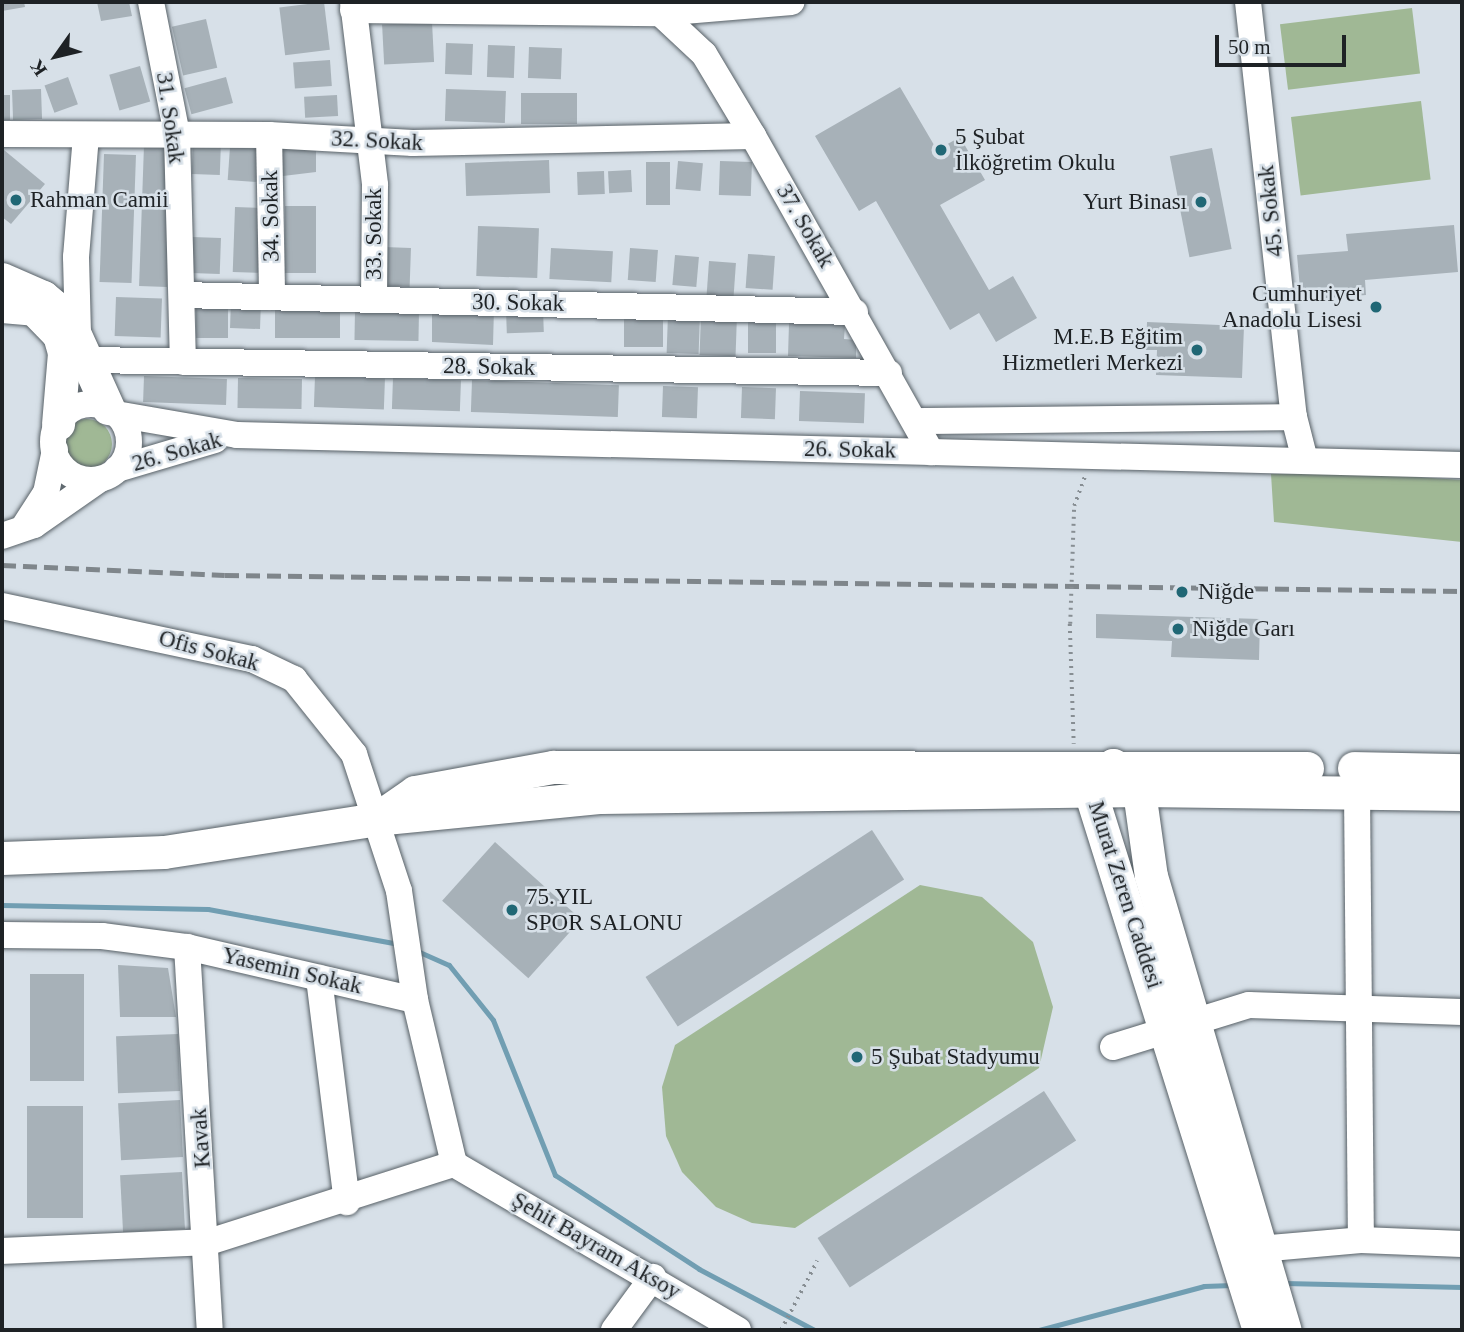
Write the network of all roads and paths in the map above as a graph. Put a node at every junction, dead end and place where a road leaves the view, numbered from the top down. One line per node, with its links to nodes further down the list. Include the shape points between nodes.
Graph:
1 (151, 2): 7 (street, 31. Sokak)
2 (792, 2): 5 (street)
3 (1248, 2): 24 (street, 45. Sokak)
4 (353, 6): 5 (street); 11 (street, 33. Sokak)
5 (659, 7): 10 (street, 37. Sokak, via 704,54)
6 (2, 134): 9 (street, 32. Sokak)
7 (177, 135): 8 (street, 32. Sokak); 9 (street, 32. Sokak); 14 (street, 31. Sokak)
8 (269, 135): 11 (street, 32. Sokak); 16 (street, 34. Sokak)
9 (86, 136): 12 (street)
10 (753, 136): 11 (street, 32. Sokak); 19 (street, 37. Sokak)
11 (370, 142): 17 (street, 33. Sokak)
12 (76, 257): 15 (street); 20 (street)
13 (2, 279): 15 (main road)
14 (182, 295): 16 (street, 30. Sokak); 21 (street, 31. Sokak)
15 (43, 297): 20 (main road)
16 (272, 297): 17 (street, 30. Sokak)
17 (374, 299): 19 (street, 30. Sokak)
18 (2, 306): 27 (main road, via 34,309 59,335 64,353)
19 (855, 312): 22 (street, 37. Sokak)
20 (83, 347): 21 (street, 28. Sokak); 23 (main road)
21 (184, 362): 22 (street, 28. Sokak)
22 (889, 373): 25 (street, 37. Sokak)
23 (112, 411): 26 (street, 26. Sokak); 27 (street, via 84,405); 31 (street, via 129,441)
24 (1294, 417): 25 (street); 29 (street, 45. Sokak)
25 (916, 421): 28 (street, 37. Sokak)
26 (237, 435): 28 (street, 26. Sokak); 31 (street, 26. Sokak)
27 (56, 437): 31 (street, via 71,474); 33 (street, 26. Sokak, via 42,502)
28 (931, 452): 29 (street, 26. Sokak)
29 (1305, 460): 30 (street, 26. Sokak)
30 (1462, 466)
31 (109, 474): 33 (street, 26. Sokak)
32 (1086, 474): 37 (path, bridge, via 1074,506 1070,624)
33 (10, 534)
34 (2, 606): 41 (street, Ofis Sokak, via 239,655 295,679 354,754)
35 (1114, 765): 36 (main road); 37 (main road, Murat Zeren Caddesi, via 1095,776); 38 (main road, Murat Zeren Caddesi, via 1133,771)
36 (1462, 770)
37 (1082, 777): 38 (main road); 41 (main road, via 600,797); 49 (main road, Murat Zeren Caddesi)
38 (1139, 790): 39 (main road); 49 (main road, Murat Zeren Caddesi)
39 (1357, 791): 40 (main road); 47 (street)
40 (1462, 794)
41 (376, 819): 42 (main road, via 164,852); 46 (street, Ofis Sokak, via 404,918)
42 (2, 858)
43 (2, 935): 44 (street, Yasemin Sokak, via 102,936)
44 (187, 947): 45 (street, Yasemin Sokak); 54 (street, Kavak)
45 (319, 978): 46 (street, Yasemin Sokak); 52 (street)
46 (415, 1000): 51 (street)
47 (1360, 1010): 48 (street); 49 (street, via 1250,1005); 53 (street)
48 (1462, 1012)
49 (1181, 1024): 50 (street); 58 (main road, Murat Zeren Caddesi)
50 (1113, 1047)
51 (454, 1164): 52 (street); 59 (street, Şehit Bayram Aksoy)
52 (347, 1202): 54 (street)
53 (1361, 1240): 55 (street); 58 (street)
54 (209, 1242): 56 (street); 61 (street, Kavak)
55 (1462, 1244)
56 (2, 1251)
57 (817, 1261): 64 (path)
58 (1255, 1261): 60 (main road, Murat Zeren Caddesi)
59 (653, 1277): 62 (street); 63 (street, Şehit Bayram Aksoy)
60 (1263, 1321)
61 (210, 1330)
62 (614, 1330)
63 (738, 1330)
64 (781, 1330)

